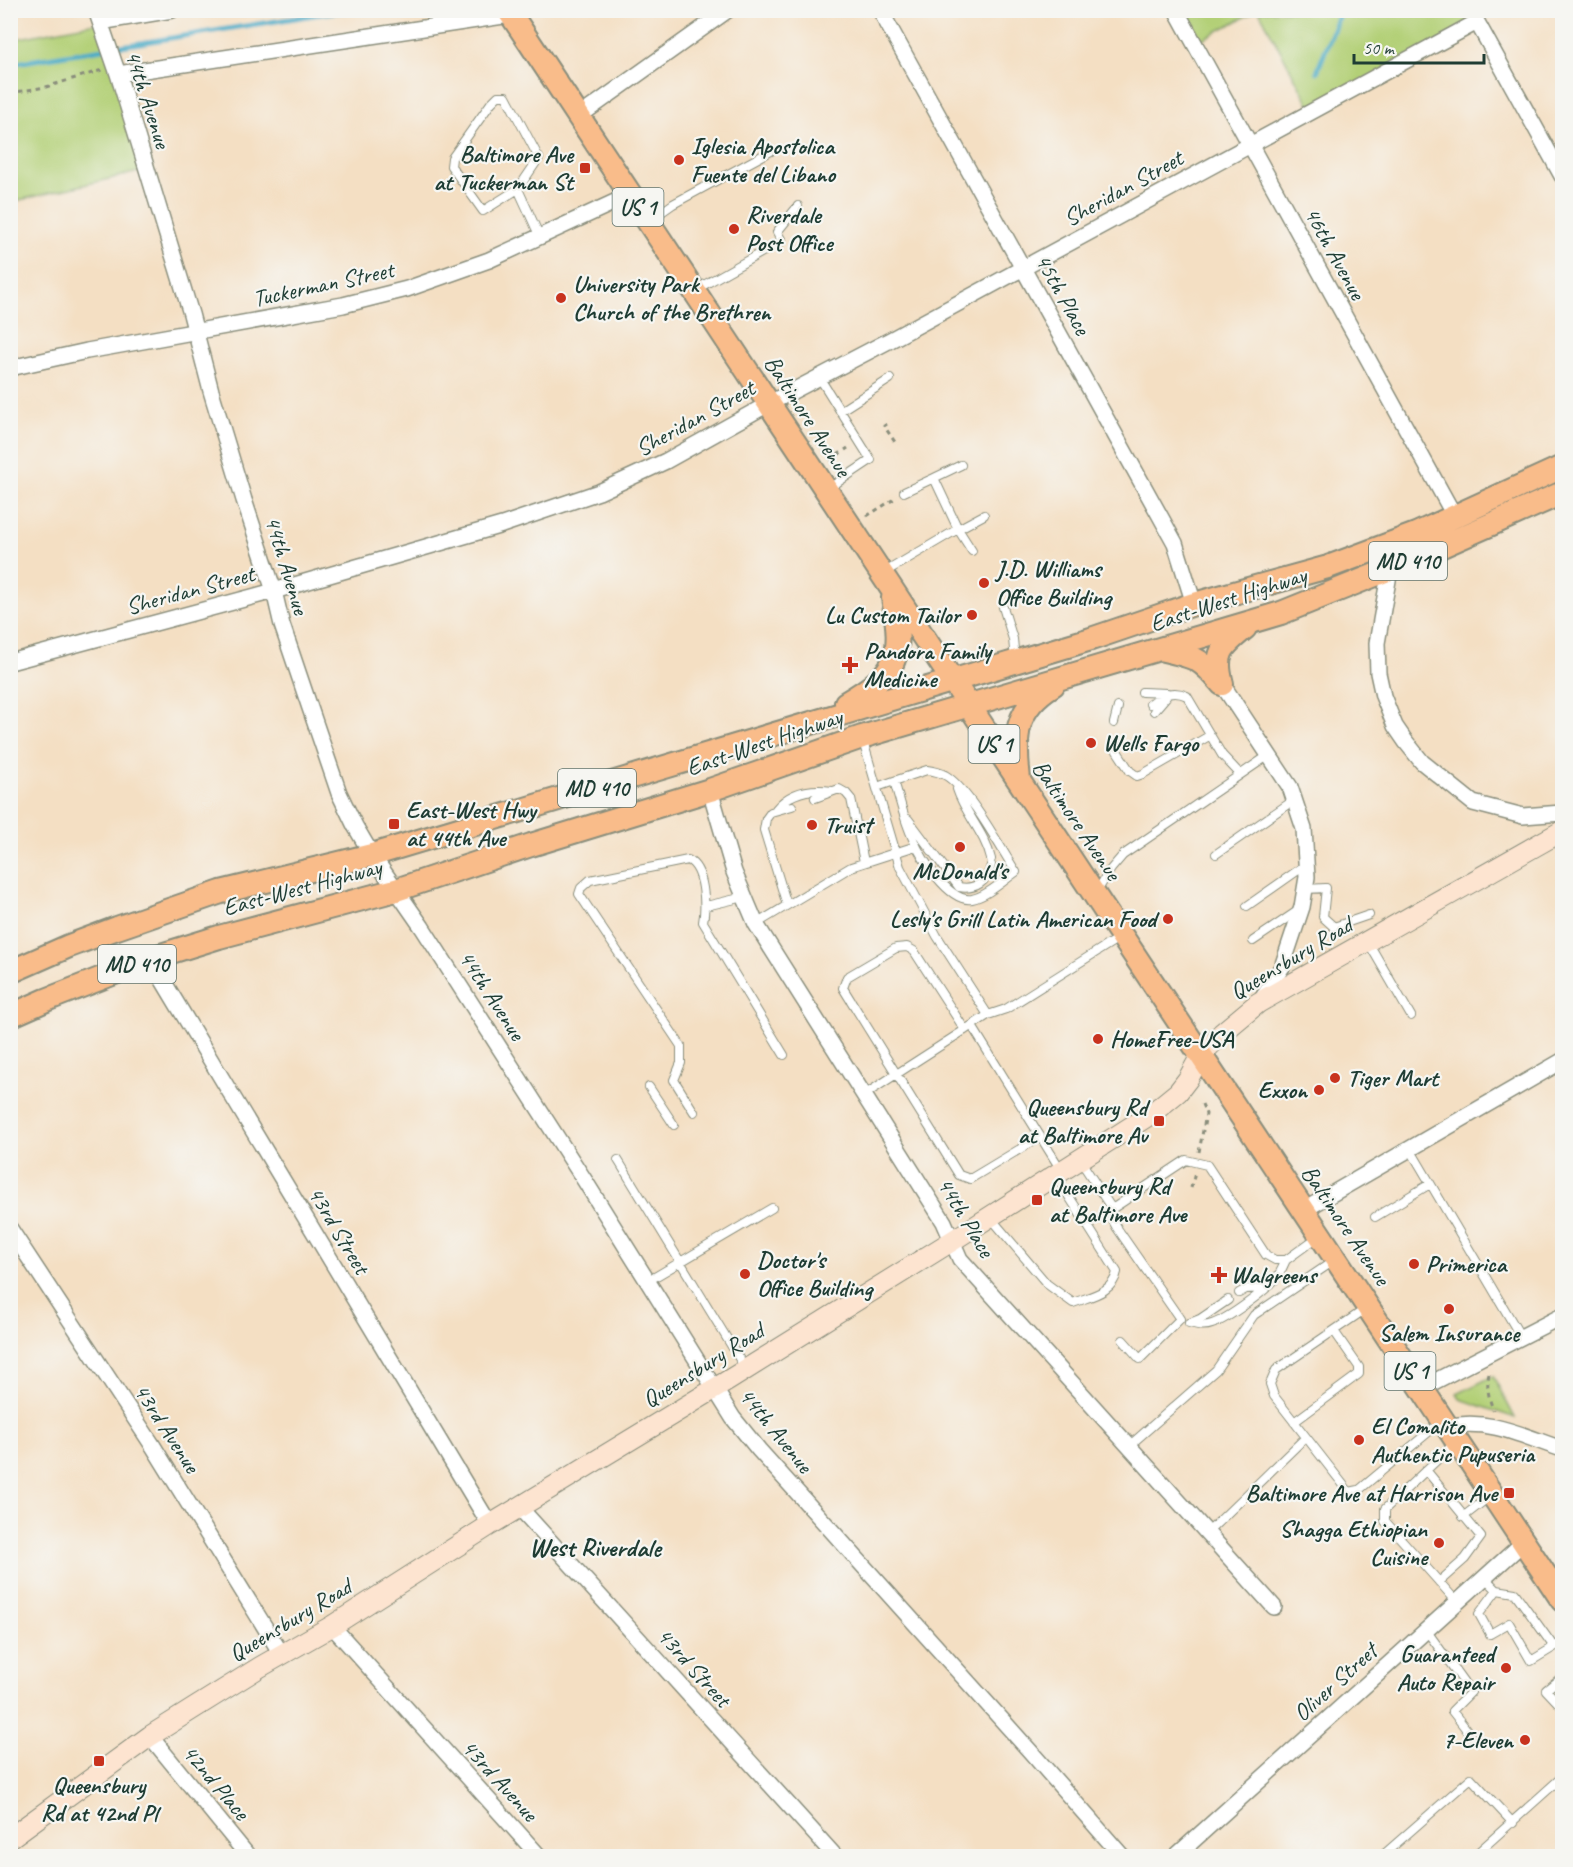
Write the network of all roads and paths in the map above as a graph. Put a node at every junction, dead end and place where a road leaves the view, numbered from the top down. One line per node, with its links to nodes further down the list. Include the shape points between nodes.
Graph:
1 (172, 10): 6 (street)
2 (728, 10): 9 (street)
3 (880, 10): 18 (street, 45th Place)
4 (1176, 10): 10 (street, 46th Avenue)
5 (509, 13): 7 (street); 9 (main road, Baltimore Avenue / US 1)
6 (98, 16): 7 (street, 44th Avenue)
7 (114, 65): 8 (path, via 46,87); 20 (street, 44th Avenue)
8 (10, 93)
9 (578, 117): 14 (main road, Baltimore Avenue / US 1)
10 (1250, 144): 12 (street, Sheridan Street, via 1477,22); 18 (street, Sheridan Street); 38 (street, 46th Avenue)
11 (771, 151): 16 (lane, via 673,204)
12 (1563, 176)
13 (518, 189): 13 (lane, via 539,158 506,96 498,96 452,158 451,165 483,211); 17 (lane)
14 (630, 195): 16 (main road, Baltimore Avenue / US 1); 17 (street, Tuckerman Street)
15 (798, 206): 19 (lane, via 777,232 782,241)
16 (648, 222): 19 (main road, Baltimore Avenue / US 1)
17 (540, 237): 20 (street, Tuckerman Street, via 407,289)
18 (1023, 268): 22 (street, Sheridan Street); 44 (street, 45th Place, via 1174,543)
19 (694, 291): 24 (main road, Baltimore Avenue / US 1)
20 (197, 332): 21 (street, Tuckerman Street); 43 (street, 44th Avenue, via 211,391)
21 (10, 368)
22 (819, 377): 24 (street, Sheridan Street); 25 (lane)
23 (890, 379): 25 (lane)
24 (768, 404): 33 (main road, Baltimore Avenue / US 1); 43 (street, Sheridan Street, via 666,461 599,492)
25 (840, 411): 33 (lane, via 871,460)
26 (887, 424): 27 (path, via 884,426)
27 (895, 442)
28 (848, 448): 29 (path)
29 (830, 460)
30 (961, 465): 32 (lane)
31 (1563, 467): 38 (main road, East-West Highway / MD 410)
32 (934, 478): 34 (lane); 39 (lane)
33 (826, 491): 42 (main road, Baltimore Avenue / US 1)
34 (904, 492): 37 (path)
35 (1563, 493): 41 (main road, East-West Highway / MD 410)
36 (984, 515): 39 (lane)
37 (867, 516)
38 (1455, 517): 44 (main road, East-West Highway / MD 410, via 1328,567)
39 (958, 529): 40 (lane); 42 (lane)
40 (972, 551)
41 (1390, 569): 46 (main road, East-West Highway / MD 410); 76 (street, via 1377,643 1378,673 1395,726 1406,742 1422,762 1473,803 1523,816)
42 (886, 583): 51 (main road, Baltimore Avenue / US 1); 58 (main road, via 898,634 891,666 869,690)
43 (274, 591): 48 (street, Sheridan Street); 81 (street, 44th Avenue, via 339,793)
44 (1194, 604): 49 (main road, East-West Highway / MD 410)
45 (1003, 607): 49 (lane)
46 (1251, 622): 47 (main road, East-West Highway / MD 410); 52 (main road, via 1222,649 1218,659)
47 (1162, 649): 50 (main road, East-West Highway / MD 410); 52 (main road, via 1192,656 1204,663)
48 (10, 662)
49 (1015, 662): 51 (main road, East-West Highway / MD 410)
50 (1065, 678): 55 (main road, East-West Highway / MD 410); 67 (main road, via 1041,692 1022,716 1016,753)
51 (952, 681): 55 (main road, Baltimore Avenue / US 1); 58 (main road, East-West Highway / MD 410)
52 (1222, 684): 63 (street)
53 (1142, 692): 54 (lane)
54 (1168, 693): 56 (lane); 60 (lane, via 1187,696)
55 (968, 705): 61 (main road, East-West Highway / MD 410); 67 (main road, Baltimore Avenue / US 1)
56 (1152, 707)
57 (1118, 708): 59 (lane)
58 (821, 719): 81 (main road, East-West Highway / MD 410)
59 (1114, 723)
60 (1209, 736): 62 (lane, via 1137,776); 64 (lane)
61 (862, 737): 68 (lane); 69 (main road, East-West Highway / MD 410)
62 (1117, 751)
63 (1269, 755): 64 (lane); 72 (street)
64 (1240, 774): 86 (lane, via 1123,855)
65 (894, 781): 66 (lane, via 927,770); 68 (lane); 75 (lane)
66 (954, 782): 75 (lane, via 960,801 988,846 990,873 983,882 972,888 959,887); 78 (lane, via 1016,872 981,896 963,899 947,890)
67 (1020, 783): 86 (main road, Baltimore Avenue / US 1)
68 (877, 787): 79 (lane)
69 (710, 790): 85 (main road, East-West Highway / MD 410); 87 (street, 44th Place)
70 (834, 791): 71 (lane); 74 (lane, via 815,788 784,799); 82 (lane, via 839,789 851,799)
71 (815, 798)
72 (1295, 799): 80 (lane); 83 (street, via 1304,829)
73 (792, 806): 74 (lane)
74 (776, 809): 88 (lane, via 766,819 764,830)
75 (904, 813): 78 (lane)
76 (1563, 813)
77 (1563, 831): 96 (street, Queensbury Road)
78 (916, 846): 79 (lane)
79 (896, 852): 82 (lane); 101 (lane, via 911,890)
80 (1216, 854)
81 (372, 855): 85 (street, 44th Avenue); 98 (main road, East-West Highway / MD 410, via 221,892 117,927)
82 (864, 862): 88 (lane)
83 (1307, 864): 84 (street); 90 (lane)
84 (1305, 889): 91 (street); 92 (lane, via 1326,888 1323,917 1334,927)
85 (396, 890): 97 (main road, East-West Highway / MD 410); 131 (street, 44th Avenue)
86 (1094, 895): 94 (main road, Baltimore Avenue / US 1)
87 (744, 897): 89 (lane); 93 (street, 44th Place)
88 (787, 905): 93 (lane)
89 (706, 906): 104 (lane, via 703,922); 111 (lane, via 698,870 688,860 590,880 579,894 681,1046 681,1063 674,1080)
90 (1247, 906)
91 (1302, 908): 95 (lane); 99 (street, via 1282,967)
92 (1369, 915)
93 (756, 924): 109 (street, 44th Place)
94 (1122, 936): 101 (lane, via 1006,1009); 105 (main road, Baltimore Avenue / US 1)
95 (1253, 941)
96 (1367, 942): 99 (street, Queensbury Road); 102 (lane)
97 (150, 959): 100 (main road, East-West Highway / MD 410); 156 (street, 43rd Street)
98 (10, 972)
99 (1258, 1003): 105 (street, Queensbury Road)
100 (10, 1016)
101 (988, 1016): 103 (lane)
102 (1411, 1016)
103 (968, 1028): 107 (lane); 107 (lane, via 914,951 907,947 896,948 847,977 843,987); 114 (lane)
104 (784, 1055)
105 (1201, 1055): 117 (street, Queensbury Road, via 1182,1087 1165,1104); 122 (main road, Baltimore Avenue / US 1)
106 (1563, 1061): 115 (street)
107 (896, 1074): 109 (lane); 114 (lane, via 959,1175 969,1179)
108 (649, 1087): 113 (lane)
109 (864, 1095): 127 (street, 44th Place)
110 (1202, 1104): 112 (path)
111 (694, 1112)
112 (1204, 1120)
113 (674, 1125)
114 (1040, 1137): 118 (lane)
115 (1410, 1149): 119 (lane); 122 (street)
116 (618, 1160): 130 (lane)
117 (1079, 1160): 118 (street, Queensbury Road); 121 (lane)
118 (1059, 1173): 123 (street, Queensbury Road); 123 (lane, via 1117,1272 1115,1282 1107,1290 1073,1304 1047,1284)
119 (1430, 1184): 124 (lane); 140 (lane)
120 (772, 1208): 130 (lane)
121 (1112, 1209): 129 (lane, via 1186,1160 1207,1165 1266,1255); 137 (lane, via 1117,1228)
122 (1304, 1210): 126 (main road, Baltimore Avenue / US 1)
123 (990, 1217): 127 (street, Queensbury Road)
124 (1375, 1217)
125 (10, 1229): 169 (street, 43rd Avenue, via 153,1446)
126 (1320, 1235): 128 (main road, Baltimore Avenue / US 1); 129 (lane)
127 (952, 1241): 142 (street, Queensbury Road); 150 (street, 44th Place, via 960,1258)
128 (1336, 1259): 135 (main road, Baltimore Avenue / US 1); 150 (lane, via 1254,1316 1216,1370)
129 (1286, 1260): 132 (lane)
130 (680, 1262): 131 (lane); 142 (lane)
131 (648, 1281): 145 (street, 44th Avenue)
132 (1267, 1288): 133 (lane); 138 (lane, via 1220,1320 1199,1326)
133 (1239, 1293)
134 (1228, 1300): 138 (lane)
135 (1368, 1308): 139 (lane); 144 (main road, Baltimore Avenue / US 1)
136 (1563, 1316): 140 (street)
137 (1180, 1319): 138 (lane); 141 (lane, via 1140,1359)
138 (1189, 1323)
139 (1334, 1331): 146 (lane, via 1276,1370 1270,1384 1274,1396); 146 (lane, via 1359,1368 1359,1374)
140 (1521, 1337): 144 (street)
141 (1123, 1340)
142 (746, 1370): 145 (street, Queensbury Road)
143 (1490, 1374): 147 (path, via 1489,1398)
144 (1422, 1388): 148 (main road, Baltimore Avenue / US 1)
145 (715, 1389): 154 (street, Queensbury Road); 180 (street, 44th Avenue, via 759,1450)
146 (1294, 1422): 149 (lane)
147 (1500, 1428): 148 (street, via 1470,1423); 151 (street)
148 (1449, 1430): 149 (lane, via 1359,1490 1349,1492); 152 (lane); 153 (main road, Baltimore Avenue / US 1)
149 (1306, 1437): 157 (lane)
150 (1129, 1446): 157 (street, 44th Place)
151 (1563, 1449)
152 (1426, 1470): 155 (lane); 160 (lane, via 1385,1509 1385,1521)
153 (1492, 1494): 155 (lane); 158 (main road, Baltimore Avenue / US 1)
154 (520, 1508): 156 (street, Queensbury Road); 179 (street, 43rd Street)
155 (1463, 1517): 160 (lane, via 1481,1538)
156 (490, 1525): 165 (street, Queensbury Road)
157 (1207, 1533): 164 (street, 44th Place)
158 (1524, 1542): 159 (street, Oliver Street); 162 (main road, Baltimore Avenue / US 1)
159 (1484, 1577): 161 (lane); 163 (street, Oliver Street)
160 (1439, 1582): 163 (lane)
161 (1497, 1590): 168 (lane, via 1515,1593); 168 (lane, via 1479,1614 1490,1634 1509,1623 1531,1661)
162 (1560, 1592)
163 (1457, 1602): 166 (street, Oliver Street)
164 (1274, 1607)
165 (332, 1626): 169 (street, Queensbury Road); 178 (street, 43rd Avenue)
166 (1425, 1630): 172 (lane, via 1471,1692 1452,1711); 181 (street, Oliver Street)
167 (1563, 1642): 168 (lane)
168 (1554, 1647)
169 (282, 1654): 173 (street, Queensbury Road)
170 (1563, 1677): 171 (lane, via 1546,1690)
171 (1563, 1707)
172 (1470, 1734)
173 (150, 1736): 176 (street, Queensbury Road); 177 (street, 42nd Place)
174 (1563, 1777): 175 (lane)
175 (1513, 1823): 182 (lane, via 1471,1778); 183 (lane)
176 (10, 1838)
177 (249, 1857)
178 (539, 1857)
179 (835, 1857)
180 (1122, 1857)
181 (1176, 1857)
182 (1382, 1857)
183 (1474, 1857)

